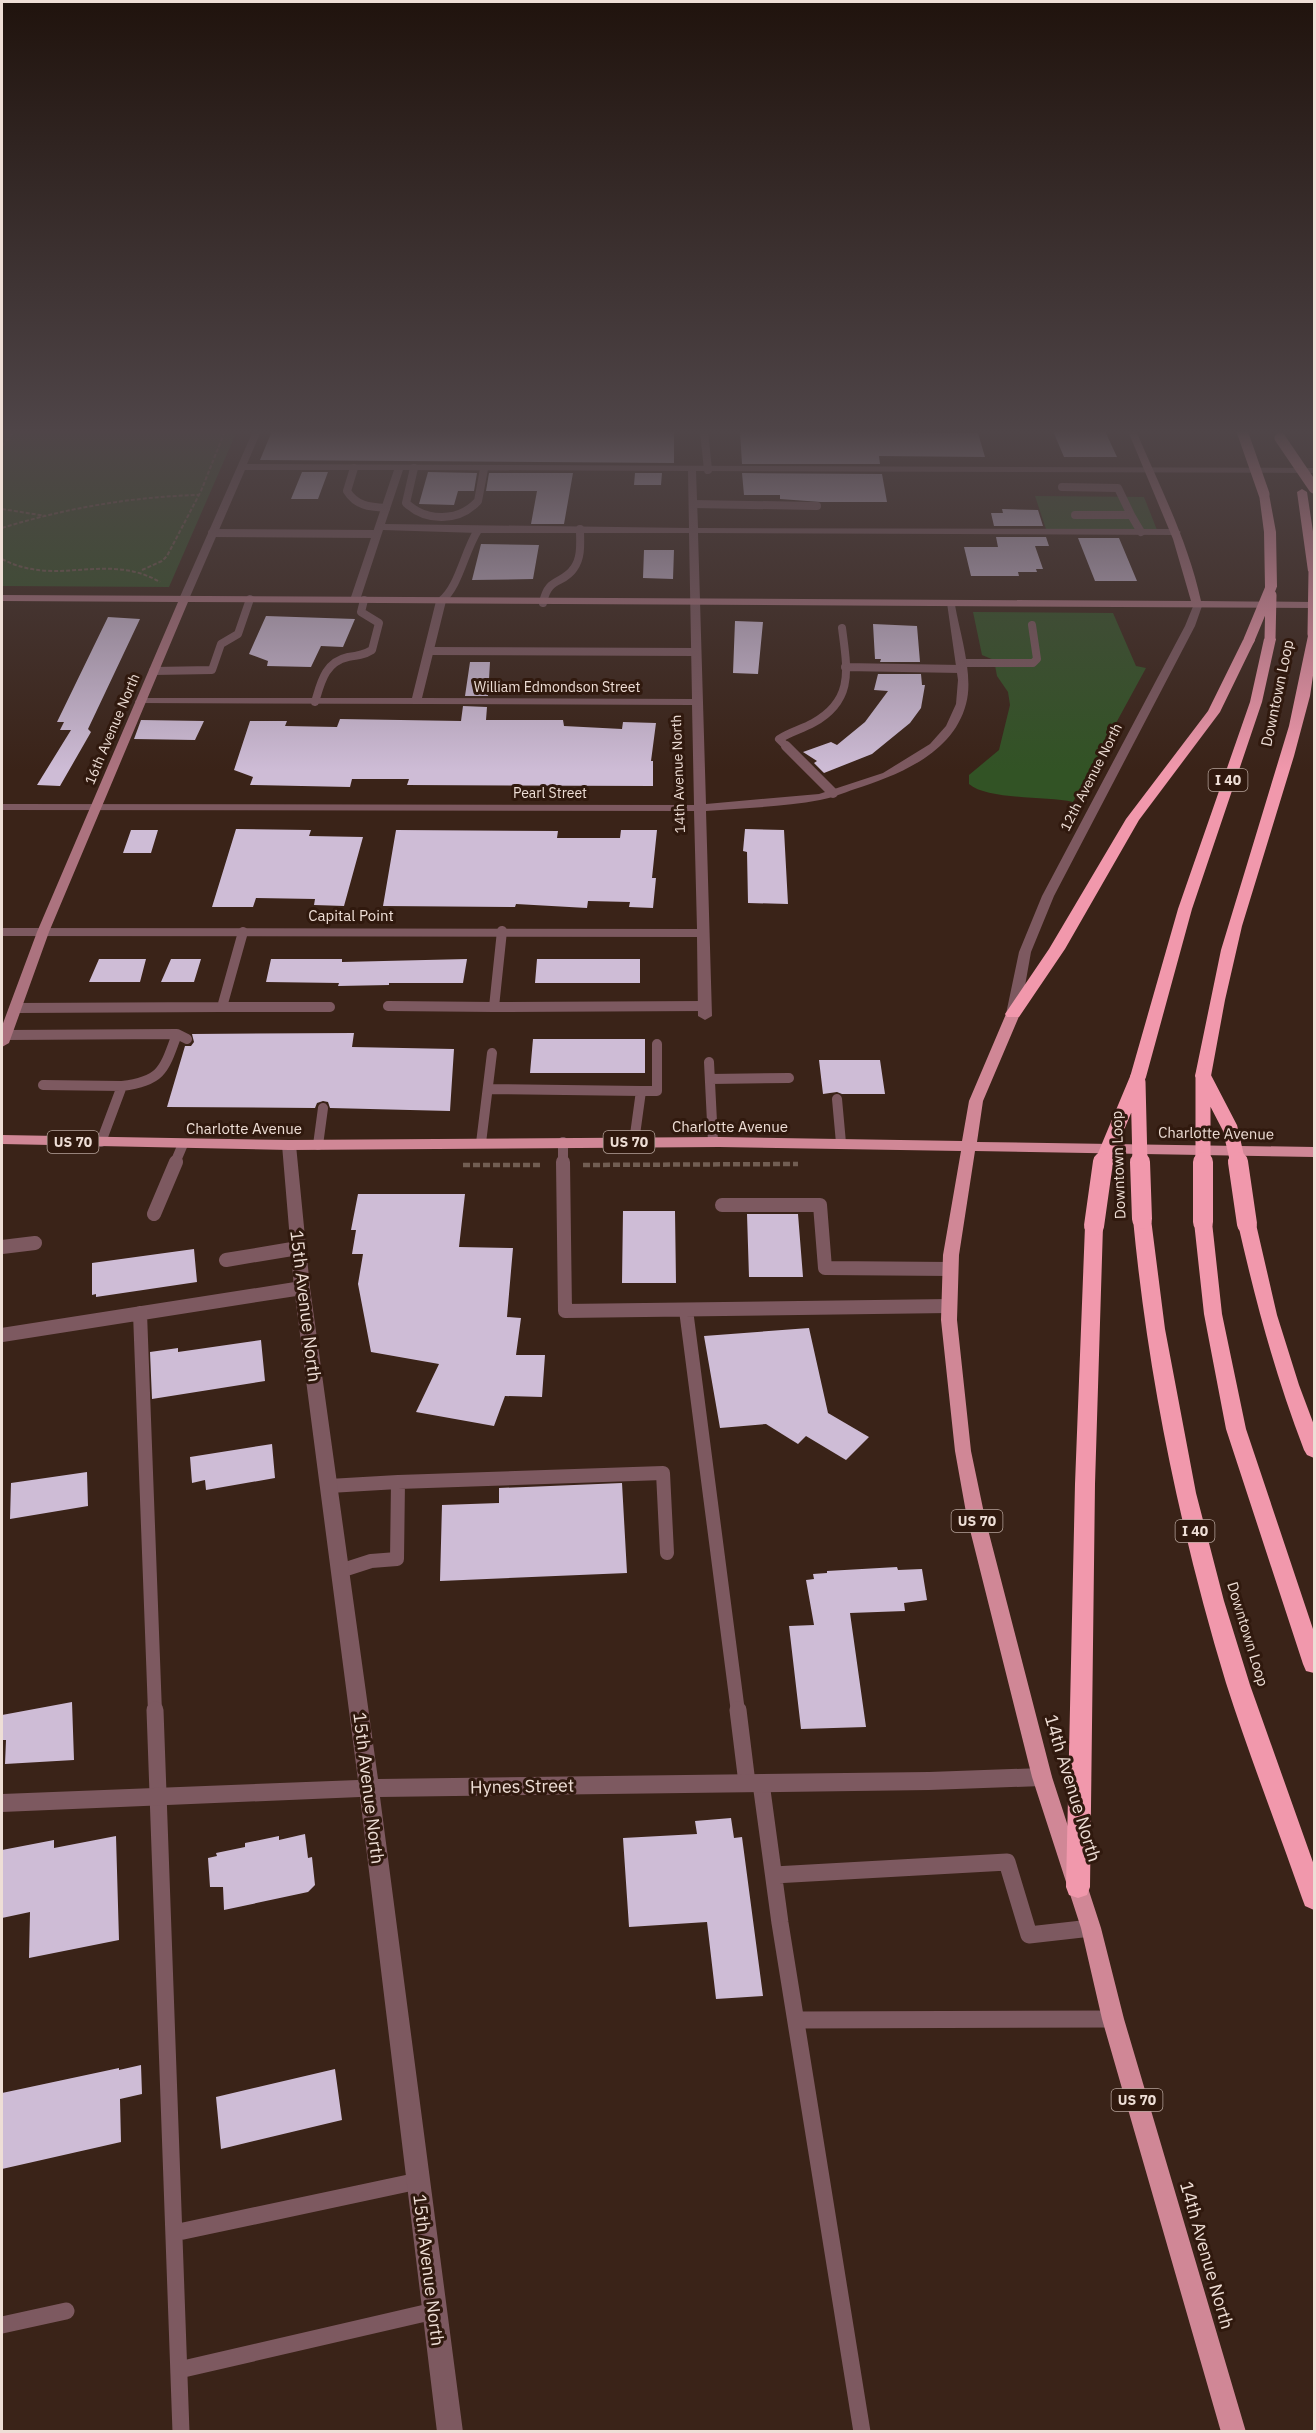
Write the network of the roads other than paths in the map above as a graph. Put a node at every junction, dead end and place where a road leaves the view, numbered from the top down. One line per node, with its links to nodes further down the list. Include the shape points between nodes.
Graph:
1 (207, 545): 12 (street, 16th Avenue North)
2 (374, 545): 14 (street)
3 (469, 545): 15 (lane, via 451,593)
4 (579, 545): 17 (lane, via 574,568 551,582)
5 (693, 545): 16 (street, 14th Avenue North)
6 (1181, 545): 20 (street)
7 (1270, 545): 10 (highway, Downtown Loop / I 40, bridge)
8 (1310, 545): 9 (highway, Downtown Loop, bridge)
9 (1314, 571): 52 (highway, Downtown Loop, bridge, via 1310,665 1217,993)
10 (1271, 587): 47 (highway, bridge, via 1214,712 1133,819 1057,949); 53 (highway, Downtown Loop / I 40, bridge, via 1270,639 1256,702 1185,909)
11 (2, 598): 12 (street)
12 (184, 599): 13 (street); 27 (street, 16th Avenue North)
13 (250, 599): 14 (street); 27 (lane, via 238,634 221,644 212,670)
14 (360, 600): 15 (street); 29 (lane, via 363,615 379,623 372,650 332,663 325,671)
15 (441, 602): 17 (street); 23 (street)
16 (695, 602): 17 (street); 18 (street); 24 (street, 14th Avenue North)
17 (543, 603)
18 (951, 605): 20 (street); 25 (street, Pearl Street)
19 (1314, 605): 20 (street)
20 (1197, 606): 47 (street, 12th Avenue North, via 1048,896 1025,952)
21 (1032, 625): 25 (lane, via 1037,659 1033,663)
22 (842, 628): 26 (lane)
23 (428, 651): 24 (lane); 30 (street)
24 (696, 652): 31 (street, 14th Avenue North)
25 (960, 666): 26 (lane); 32 (street, Pearl Street, via 963,691 957,715 934,746 887,775)
26 (846, 668): 32 (lane, via 844,694 836,708 779,739)
27 (153, 671): 28 (street, 16th Avenue North)
28 (141, 702): 29 (street, William Edmondson Street); 34 (street, 16th Avenue North)
29 (315, 702): 30 (street, William Edmondson Street)
30 (416, 702): 31 (street, William Edmondson Street)
31 (697, 702): 35 (street, 14th Avenue North)
32 (832, 793): 35 (street, Pearl Street)
33 (2, 807): 34 (street, Pearl Street)
34 (96, 807): 35 (street, Pearl Street); 38 (street, 16th Avenue North)
35 (701, 808): 40 (street, 14th Avenue North)
36 (502, 931): 39 (street, Capital Point); 40 (street, Capital Point); 44 (lane)
37 (2, 932): 38 (street, Capital Point)
38 (44, 932): 39 (street, Capital Point); 45 (street, 16th Avenue North)
39 (243, 932): 42 (lane)
40 (701, 933): 46 (street, 14th Avenue North)
41 (388, 1006): 44 (lane)
42 (222, 1007): 43 (lane); 45 (lane)
43 (330, 1007)
44 (494, 1007): 46 (lane)
45 (16, 1008): 48 (street, 16th Avenue North)
46 (704, 1011)
47 (1013, 1014): 72 (main road, 12th Avenue North, via 976,1101)
48 (3, 1039): 57 (lane, via 182,1037 156,1078 144,1084)
49 (657, 1044): 59 (lane, via 657,1090)
50 (492, 1053): 58 (lane)
51 (710, 1062): 55 (lane)
52 (1203, 1076): 86 (highway, bridge, via 1230,1128 1268,1315); 91 (highway, Downtown Loop, bridge, via 1203,1222 1213,1314 1236,1429)
53 (1138, 1077): 98 (highway, bridge, via 1101,1167 1094,1226); 99 (highway, Downtown Loop / I 40, bridge, via 1147,1278 1161,1373 1191,1518 1229,1656)
54 (789, 1078): 55 (lane)
55 (710, 1079): 66 (lane)
56 (43, 1084): 57 (lane)
57 (122, 1086): 63 (lane)
58 (488, 1089): 59 (lane); 67 (lane)
59 (641, 1091): 65 (lane)
60 (837, 1099): 68 (lane)
61 (323, 1108): 70 (lane)
62 (2, 1140): 63 (main road, Charlotte Avenue / US 70)
63 (101, 1142): 69 (main road, Charlotte Avenue / US 70)
64 (563, 1142): 65 (main road, Charlotte Avenue / US 70); 67 (main road, Charlotte Avenue / US 70); 83 (lane, via 565,1311)
65 (634, 1142): 66 (main road, Charlotte Avenue / US 70)
66 (713, 1142): 68 (main road, Charlotte Avenue / US 70)
67 (481, 1143): 70 (main road, Charlotte Avenue / US 70)
68 (841, 1143): 72 (main road, Charlotte Avenue / US 70)
69 (183, 1144): 71 (main road, Charlotte Avenue / US 70); 75 (lane)
70 (318, 1144): 71 (main road, Charlotte Avenue / US 70)
71 (289, 1145): 78 (street, 15th Avenue North)
72 (969, 1145): 73 (main road, Charlotte Avenue / US 70); 80 (main road, 14th Avenue North / US 70)
73 (1314, 1152)
74 (722, 1205): 80 (lane, via 820,1205 825,1268)
75 (154, 1214)
76 (35, 1243): 77 (lane)
77 (2, 1247)
78 (298, 1248): 79 (lane); 81 (street, 15th Avenue North)
79 (226, 1260)
80 (951, 1269): 82 (main road, 14th Avenue North / US 70)
81 (303, 1288): 84 (lane); 88 (street, 15th Avenue North)
82 (949, 1306): 83 (lane); 92 (main road, 14th Avenue North / US 70, via 963,1451 976,1518)
83 (686, 1310): 93 (lane)
84 (140, 1313): 85 (lane); 95 (lane)
85 (2, 1335)
86 (1314, 1450)
87 (398, 1482): 88 (lane); 89 (lane, via 663,1473); 90 (lane, via 397,1559 371,1561)
88 (329, 1486): 90 (street, 15th Avenue North)
89 (667, 1554)
90 (340, 1571): 94 (street, 15th Avenue North)
91 (1314, 1664)
92 (1042, 1777): 93 (street, Hynes Street); 98 (main road, 14th Avenue North / US 70)
93 (754, 1783): 94 (street, Hynes Street); 97 (lane)
94 (369, 1788): 95 (street, Hynes Street); 103 (street, 15th Avenue North)
95 (157, 1797): 96 (street, Hynes Street); 104 (lane)
96 (2, 1803)
97 (774, 1875): 100 (lane, via 1007,1862 1029,1935); 102 (lane)
98 (1078, 1887): 100 (main road, 14th Avenue North / US 70)
99 (1314, 1898)
100 (1091, 1928): 101 (main road, 14th Avenue North / US 70)
101 (1113, 2019): 102 (lane); 112 (main road, 14th Avenue North / US 70)
102 (798, 2020): 111 (lane)
103 (418, 2181): 104 (lane); 106 (street, 15th Avenue North)
104 (174, 2233): 108 (lane)
105 (66, 2311): 107 (lane)
106 (434, 2311): 108 (lane); 110 (street, 15th Avenue North)
107 (2, 2325)
108 (179, 2370): 109 (lane)
109 (182, 2432)
110 (450, 2432)
111 (862, 2432)
112 (1234, 2432)

